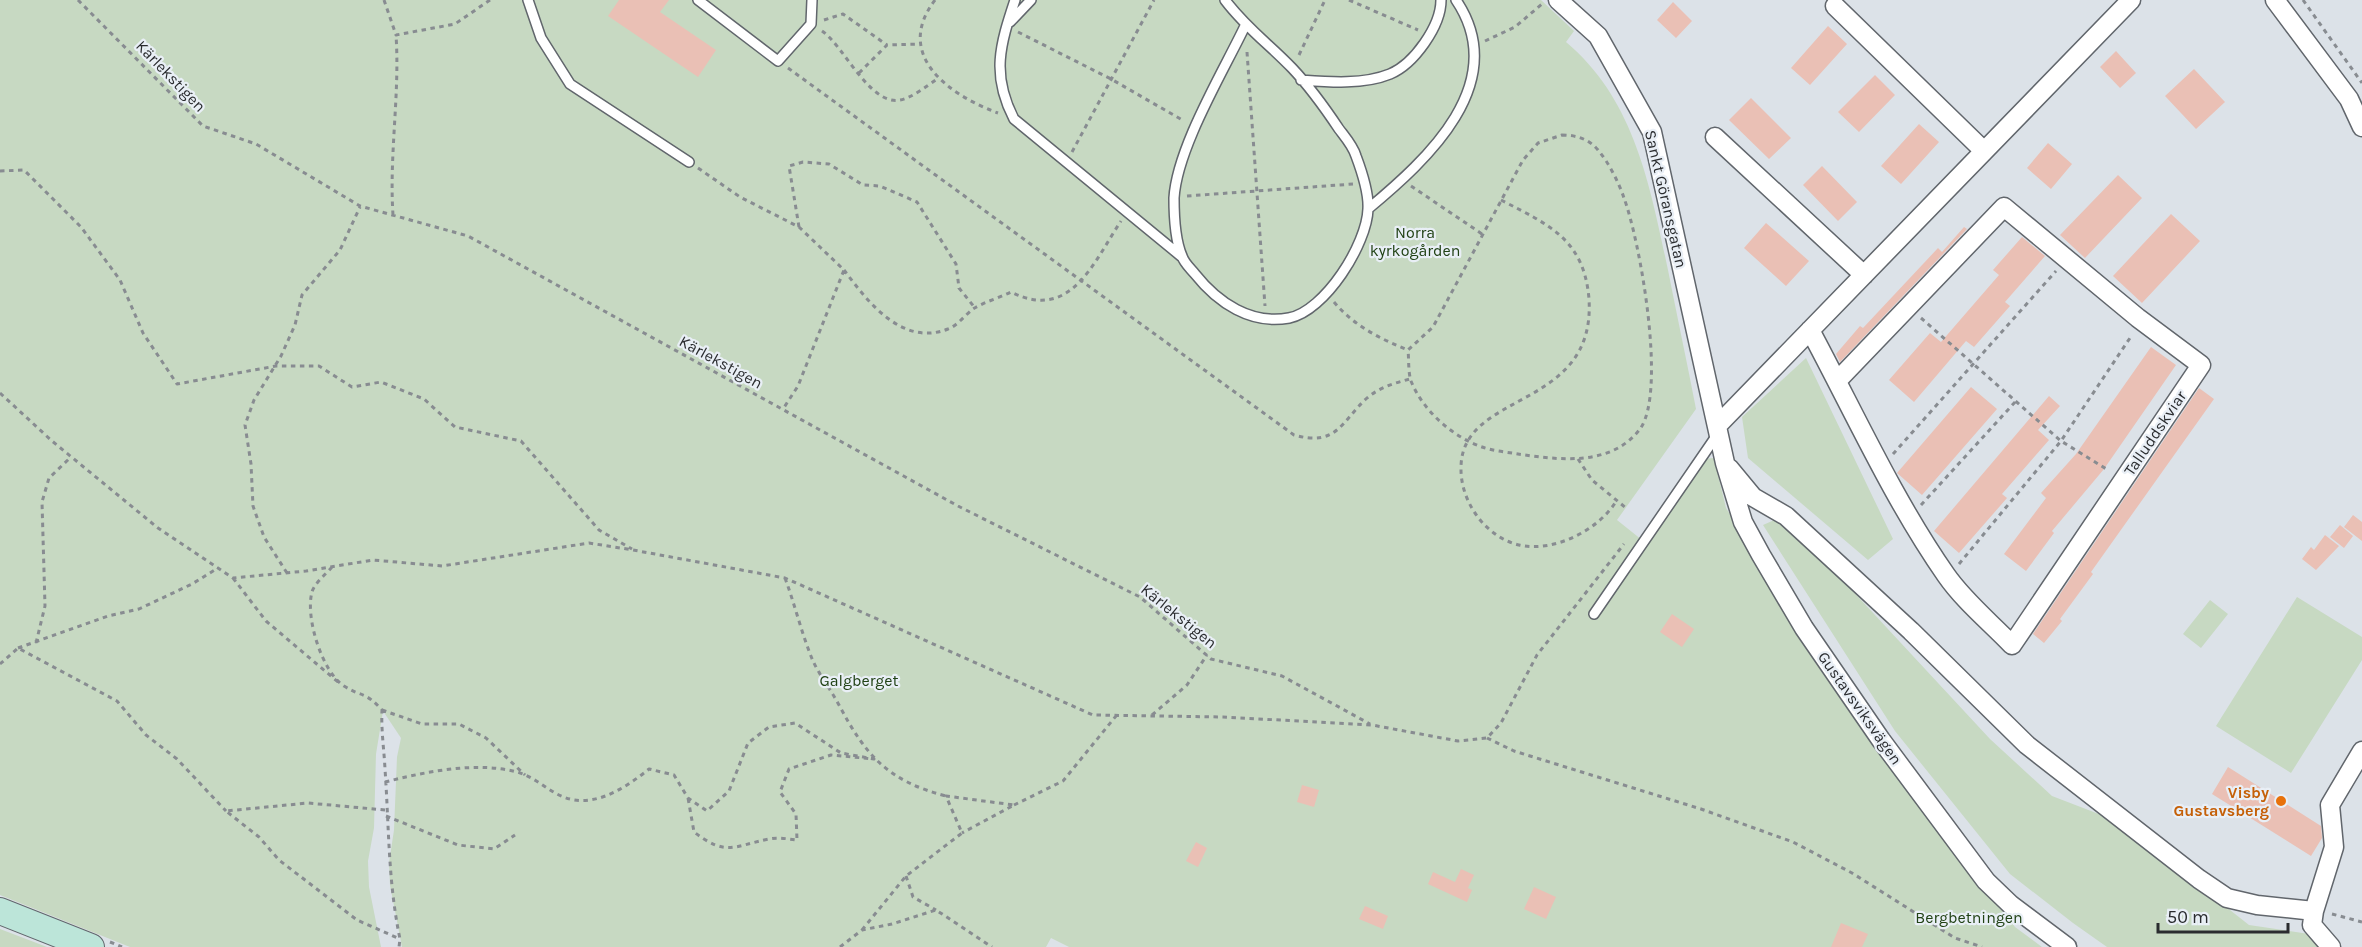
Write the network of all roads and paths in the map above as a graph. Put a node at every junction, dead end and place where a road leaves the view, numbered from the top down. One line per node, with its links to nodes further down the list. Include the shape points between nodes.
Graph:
1 (78, 0): 50 (path, Kärlekstigen, via 203,126 256,144)
2 (384, 0): 25 (path)
3 (490, 0): 25 (path, via 455,24)
4 (528, 0): 42 (lane, via 541,38 570,84)
5 (698, 0): 30 (lane)
6 (812, 0): 22 (lane)
7 (935, 0): 28 (path, via 924,14)
8 (1015, 0): 23 (lane)
9 (1031, 0): 23 (lane)
10 (1154, 0): 34 (path)
11 (1225, 0): 24 (lane)
12 (1325, 0): 31 (path)
13 (1349, 0): 26 (path)
14 (1441, 0): 26 (lane)
15 (1456, 0): 27 (lane, via 1464,11)
16 (1546, 0): 27 (path, via 1515,27 1487,41)
17 (1558, 0): 75 (street, Sankt Göransgatan, via 1598,36 1652,132)
18 (2131, 0): 41 (street)
19 (2275, 0): 38 (street, via 2349,99)
20 (2303, 0): 36 (path)
21 (1835, 6): 41 (street)
22 (811, 24): 29 (path, via 843,14); 30 (lane); 32 (path, via 831,38)
23 (1006, 26): 34 (path); 37 (lane, via 999,56 999,80 1003,99)
24 (1245, 26): 31 (lane); 39 (lane); 47 (path)
25 (396, 35): 53 (path, via 390,174)
26 (1430, 36): 35 (lane, via 1390,74 1331,83)
27 (1471, 38): 45 (lane, via 1473,66 1454,122)
28 (921, 44): 29 (path); 33 (path)
29 (887, 45): 32 (path)
30 (778, 61): 60 (path)
31 (1292, 69): 35 (lane)
32 (858, 73): 33 (path, via 875,92 889,100 901,100)
33 (937, 80): 37 (path, via 982,107)
34 (1111, 80): 39 (path); 43 (path)
35 (1301, 80): 46 (lane, via 1355,153)
36 (2362, 83)
37 (1014, 119): 43 (lane)
38 (2362, 127)
39 (1196, 128): 48 (lane)
40 (1715, 137): 59 (street)
41 (1984, 151): 59 (street)
42 (689, 162): 54 (path, via 740,197)
43 (1067, 162): 52 (lane)
44 (0, 171): 69 (path, via 24,170 81,227 120,279 143,333 177,384)
45 (1403, 180): 51 (lane); 55 (path)
46 (1364, 183): 47 (path); 51 (lane)
47 (1257, 191): 48 (path); 64 (path)
48 (1174, 197): 56 (lane)
49 (1501, 200): 55 (path); 76 (path, via 1565,237 1587,284 1587,333 1580,352 1560,376 1507,407); 79 (path, via 1523,160 1538,143 1562,135 1575,135 1598,150 1624,197 1635,235 1648,312 1650,403 1641,428 1624,445 1606,454)
50 (360, 206): 53 (path, Kärlekstigen); 69 (path, via 340,250 302,295 295,325)
51 (1368, 209): 61 (lane, via 1350,259)
52 (1127, 212): 56 (lane); 60 (path)
53 (393, 215): 74 (path, Kärlekstigen, via 468,236)
54 (799, 226): 58 (path); 63 (path, via 789,166 803,162 829,164 863,185 896,191 916,202 931,222 956,264 959,288)
55 (1482, 234): 67 (path, via 1433,327)
56 (1182, 257): 64 (lane, via 1224,303)
57 (2067, 260): 62 (street, Talluddskviar, via 2004,207); 65 (street, Talluddskviar); 68 (path)
58 (844, 270): 63 (path, via 867,300 894,324 923,332 949,329); 74 (path, via 798,386)
59 (1864, 275): 66 (street)
60 (1082, 279): 63 (path, via 1044,303 1011,292); 70 (path, via 1294,435 1324,438 1340,429 1368,397 1385,386)
61 (1327, 294): 64 (lane, via 1291,318); 67 (path, via 1343,313 1372,333)
62 (1908, 307): 68 (path); 71 (street, Talluddskviar)
63 (975, 308)
64 (1266, 320)
65 (2142, 321): 77 (path); 82 (street, Talluddskviar, via 2201,365)
66 (1810, 330): 71 (street, Talluddskviar); 75 (street)
67 (1408, 350): 70 (path)
68 (1974, 363): 73 (path); 81 (path)
69 (276, 366): 87 (path, via 319,366 352,387 381,382 424,399 455,427 520,441 599,530); 90 (path, via 254,400 245,425 254,506 264,537)
70 (1410, 380): 76 (path, via 1438,420)
71 (1837, 381): 81 (street, Talluddskviar)
72 (0, 393): 78 (path)
73 (2016, 401): 77 (path); 85 (path)
74 (782, 410): 97 (path, Kärlekstigen, via 958,506 1140,597)
75 (1718, 430): 80 (street, Gustavsviksvägen); 94 (lane)
76 (1466, 441): 79 (path, via 1498,451); 83 (path, via 1461,467 1465,496 1484,524 1518,545 1541,546 1584,533)
77 (2061, 441): 82 (path); 93 (path)
78 (71, 457): 89 (path, via 158,528); 95 (path, via 49,478 42,502 45,606)
79 (1578, 459): 83 (path, via 1592,480)
80 (1725, 463): 119 (street, via 1753,497 1786,516 2027,744 2199,879 2227,898); 129 (street, Gustavsviksvägen, via 1735,501 1761,555 1804,628 1881,740 1986,880 2011,905)
81 (1882, 467): 85 (street, Talluddskviar)
82 (2124, 480): 93 (street, Talluddskviar, via 2012,645)
83 (1617, 500): 84 (path)
84 (1626, 508)
85 (1910, 518): 93 (street, Talluddskviar)
86 (1629, 538): 104 (path, via 1537,655 1502,723)
87 (633, 550): 88 (path, via 589,543 442,566 373,560); 92 (path)
88 (332, 567): 90 (path); 99 (path, via 312,592 312,625 321,657)
89 (218, 568): 91 (path); 95 (path, via 139,609 108,616)
90 (287, 573): 91 (path)
91 (233, 578): 99 (path, via 266,621)
92 (785, 578): 101 (path, via 1093,716); 106 (path, via 813,661 854,734)
93 (1947, 578)
94 (1594, 614)
95 (36, 643): 96 (path)
96 (18, 648): 98 (path); 112 (path, via 117,701 146,735 177,759)
97 (1207, 655): 102 (path, via 1188,686); 103 (path, Kärlekstigen, via 1282,676)
98 (0, 664)
99 (342, 685): 100 (path, via 369,695)
100 (382, 710): 107 (path, via 422,724 459,724 486,738); 108 (path)
101 (1116, 716): 102 (path); 111 (path, via 1063,781)
102 (1151, 716): 103 (path)
103 (1372, 725): 104 (path, via 1458,741)
104 (1487, 738): 128 (path, via 1514,751 1793,842 1852,873 1955,938)
105 (2362, 751): 119 (street, via 2330,805 2334,847)
106 (874, 759): 109 (path, via 918,789); 110 (path, via 841,753 795,723 769,727 748,743 729,791 707,811); 110 (path, via 831,755 789,769 780,792 796,814 797,840 771,838 741,847 712,845 693,832)
107 (526, 776): 108 (path, via 489,768); 110 (path, via 559,796 578,800 603,798 625,788 649,769 674,775)
108 (385, 782): 113 (path)
109 (946, 796): 111 (path); 115 (path)
110 (688, 798)
111 (1014, 805): 115 (path)
112 (226, 810): 113 (path, via 308,803); 123 (path, via 259,837 279,860 357,920)
113 (386, 810): 114 (path)
114 (386, 816): 116 (path, via 458,845 494,849); 123 (path, via 393,906)
115 (962, 833): 117 (path)
116 (515, 835)
117 (906, 876): 118 (path, via 913,897); 122 (path)
118 (936, 910): 122 (path); 127 (path)
119 (2314, 910): 121 (path); 130 (street, via 2313,925)
120 (0, 911): 124 (main road)
121 (2362, 922)
122 (862, 930): 126 (path)
123 (400, 939): 125 (path)
124 (91, 947)
125 (399, 947)
126 (840, 947)
127 (992, 947)
128 (1982, 947)
129 (2067, 947)
130 (2331, 947)

